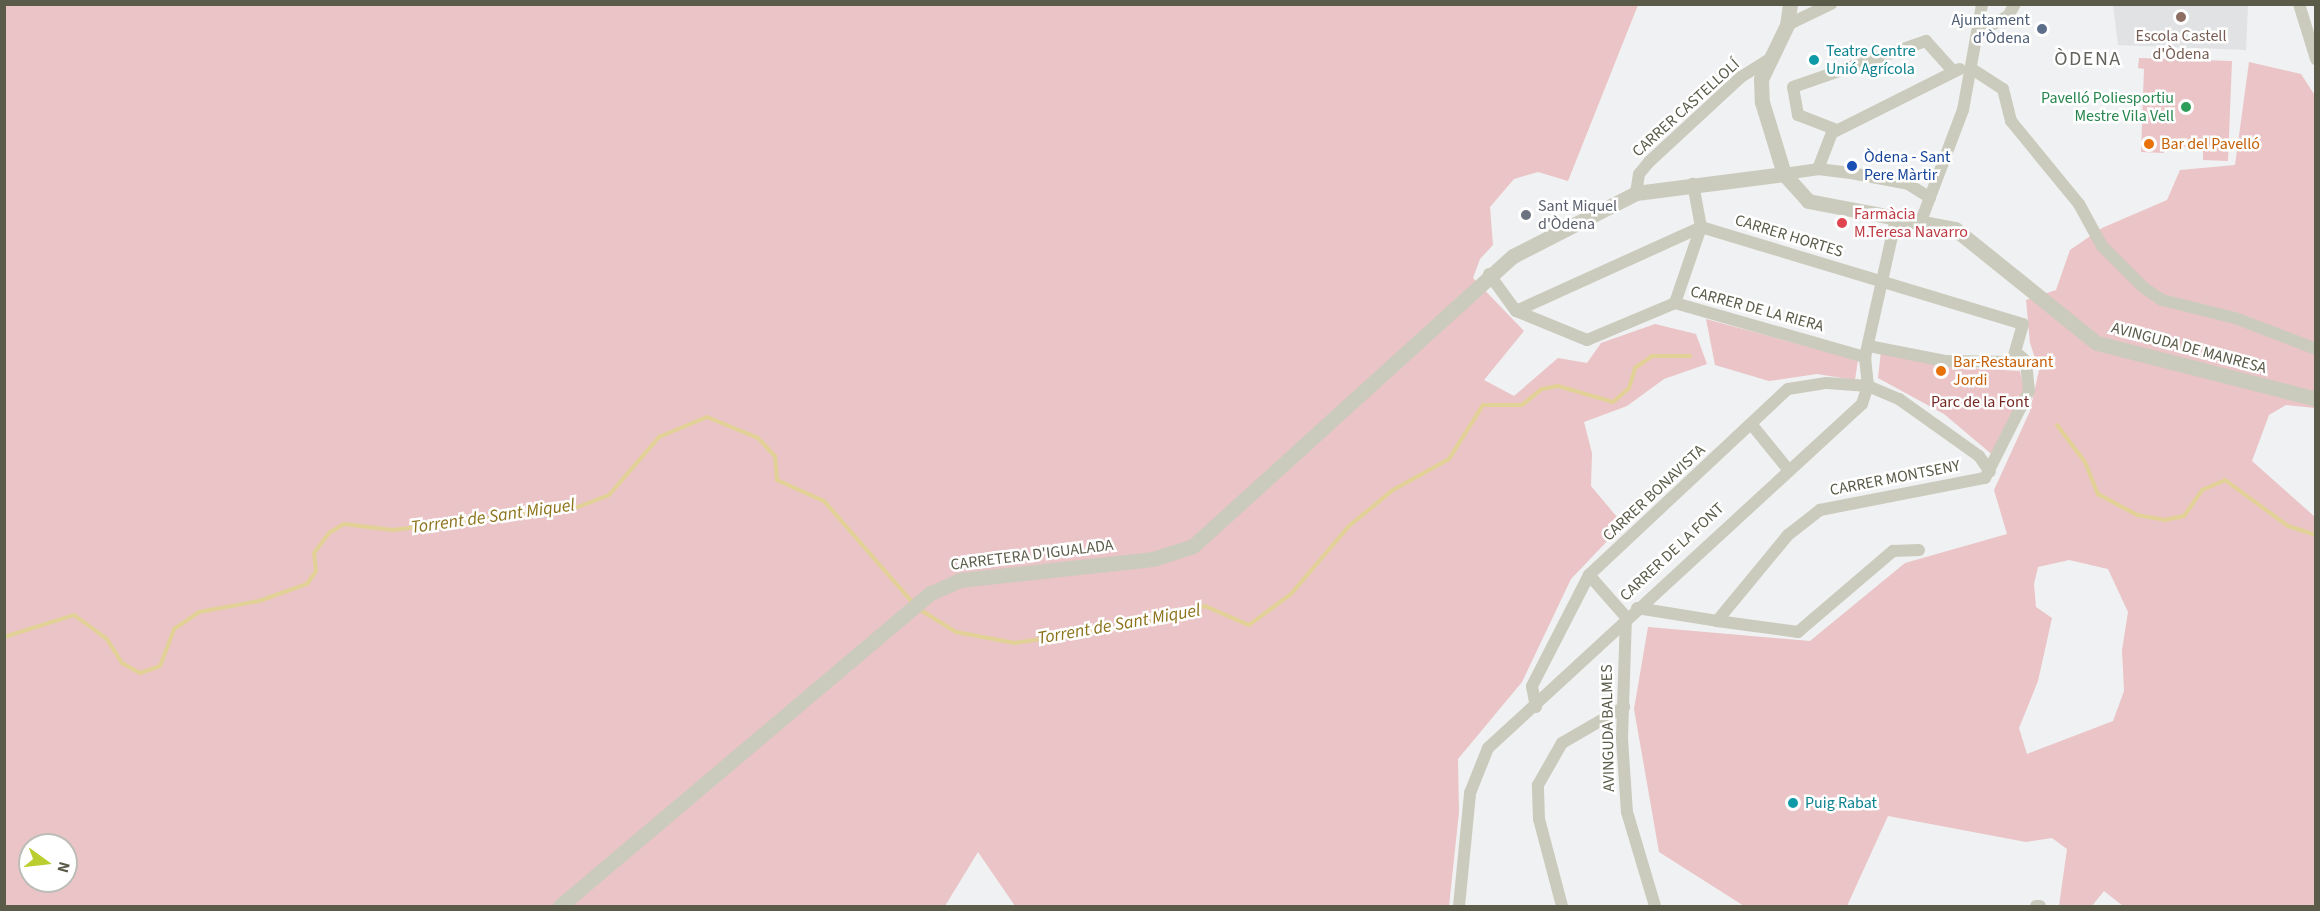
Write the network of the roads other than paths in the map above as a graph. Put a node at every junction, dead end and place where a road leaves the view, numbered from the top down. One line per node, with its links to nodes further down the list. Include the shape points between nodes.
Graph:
1 (1790, 4): 7 (street)
2 (1831, 4): 7 (street)
3 (1982, 4): 8 (street)
4 (2015, 4): 8 (street, via 2008,16)
5 (2299, 4): 9 (street)
6 (2316, 22): 9 (street)
7 (1787, 25): 10 (street)
8 (1979, 32): 12 (street)
9 (2308, 36): 11 (street)
10 (1772, 57): 16 (street, via 1761,79 1762,102); 18 (street, CARRER CASTELLOLÍ, via 1741,77 1650,161 1639,174)
11 (2316, 59)
12 (1972, 69): 13 (street); 19 (street); 27 (street, via 2003,89 2011,121 2079,204 2102,246 2144,288 2162,300 2235,318)
13 (1953, 71): 14 (street); 14 (street, via 1926,41 1793,87 1798,115)
14 (1837, 130): 15 (street)
15 (1818, 169): 16 (street); 19 (street, via 1908,184)
16 (1784, 174): 17 (street, CARRETERA D'IGUALADA); 20 (street, AVINGUDA DE MANRESA, via 1820,207)
17 (1693, 184): 18 (street, CARRETERA D'IGUALADA); 22 (street)
18 (1636, 193): 23 (street, CARRETERA D'IGUALADA, via 1513,256)
19 (1930, 198): 21 (street)
20 (1896, 218): 21 (street, AVINGUDA DE MANRESA); 24 (street)
21 (1921, 221): 31 (street, AVINGUDA DE MANRESA, via 1955,228 1977,243 2097,343)
22 (1701, 227): 24 (street, CARRER HORTES); 25 (street); 26 (street)
23 (1490, 274): 26 (street); 42 (street, CARRETERA D'IGUALADA, via 1194,546 1153,559 960,580 915,605)
24 (1882, 283): 28 (street); 29 (street, CARRER HORTES, via 2023,324)
25 (1675, 303): 26 (street, CARRER DE LA RIERA, via 1587,340); 28 (street, CARRER DE LA RIERA)
26 (1516, 311)
27 (2316, 349)
28 (1867, 351): 29 (street, CARRER DE LA RIERA, via 1945,361); 30 (street)
29 (2015, 358): 34 (street, via 2026,361 2029,391)
30 (1868, 386): 32 (street, CARRER BONAVISTA, via 1827,383 1788,389); 33 (street, CARRER DE LA FONT, via 1862,404); 34 (street, via 1928,416 1979,456)
31 (2316, 399)
32 (1752, 425): 33 (street); 36 (street, CARRER BONAVISTA)
33 (1787, 468): 37 (street, CARRER DE LA FONT)
34 (1990, 472): 39 (street, CARRER MONTSENY, via 1985,478 1820,510 1788,535)
35 (1919, 550): 39 (street, via 1893,551 1798,632)
36 (1589, 575): 38 (street); 40 (street, CARRER BONAVISTA, via 1532,686)
37 (1637, 608): 38 (street, CARRER DE LA FONT); 39 (street)
38 (1626, 617): 40 (street, CARRER DE LA FONT); 41 (street, AVINGUDA BALMES)
39 (1717, 621)
40 (1536, 707): 43 (street, CARRER DE LA FONT, via 1488,748 1470,793)
41 (1623, 707): 44 (street, via 1562,743 1538,785 1539,819); 45 (street, AVINGUDA BALMES, via 1627,812)
42 (560, 906)
43 (1459, 906)
44 (1562, 906)
45 (1655, 906)

